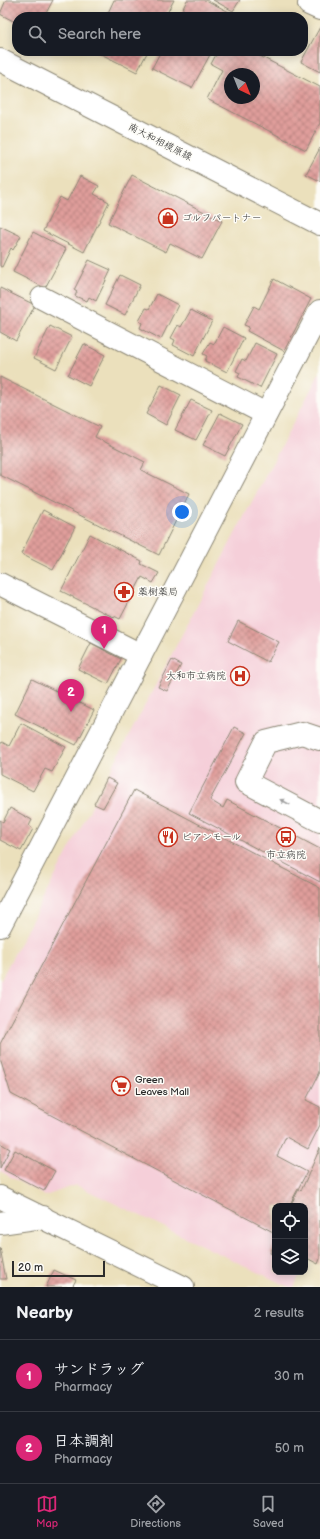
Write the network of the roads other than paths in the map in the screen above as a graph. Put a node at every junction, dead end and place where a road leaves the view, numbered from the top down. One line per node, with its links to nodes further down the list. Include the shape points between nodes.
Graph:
1 (311, 0): 2 (street, via 309,4)
2 (320, 9)
3 (0, 60): 4 (street, 南大和相模原線)
4 (320, 224)
5 (42, 298): 7 (street)
6 (320, 311): 7 (street)
7 (266, 414): 9 (street)
8 (0, 584): 9 (street)
9 (141, 656): 12 (street)
10 (320, 739): 11 (street, one-way to 10, via 246,782 266,742 302,733)
11 (320, 820)
12 (0, 926)
13 (0, 1197): 14 (street)
14 (43, 1217): 15 (street); 16 (street)
15 (0, 1224)
16 (183, 1287)

